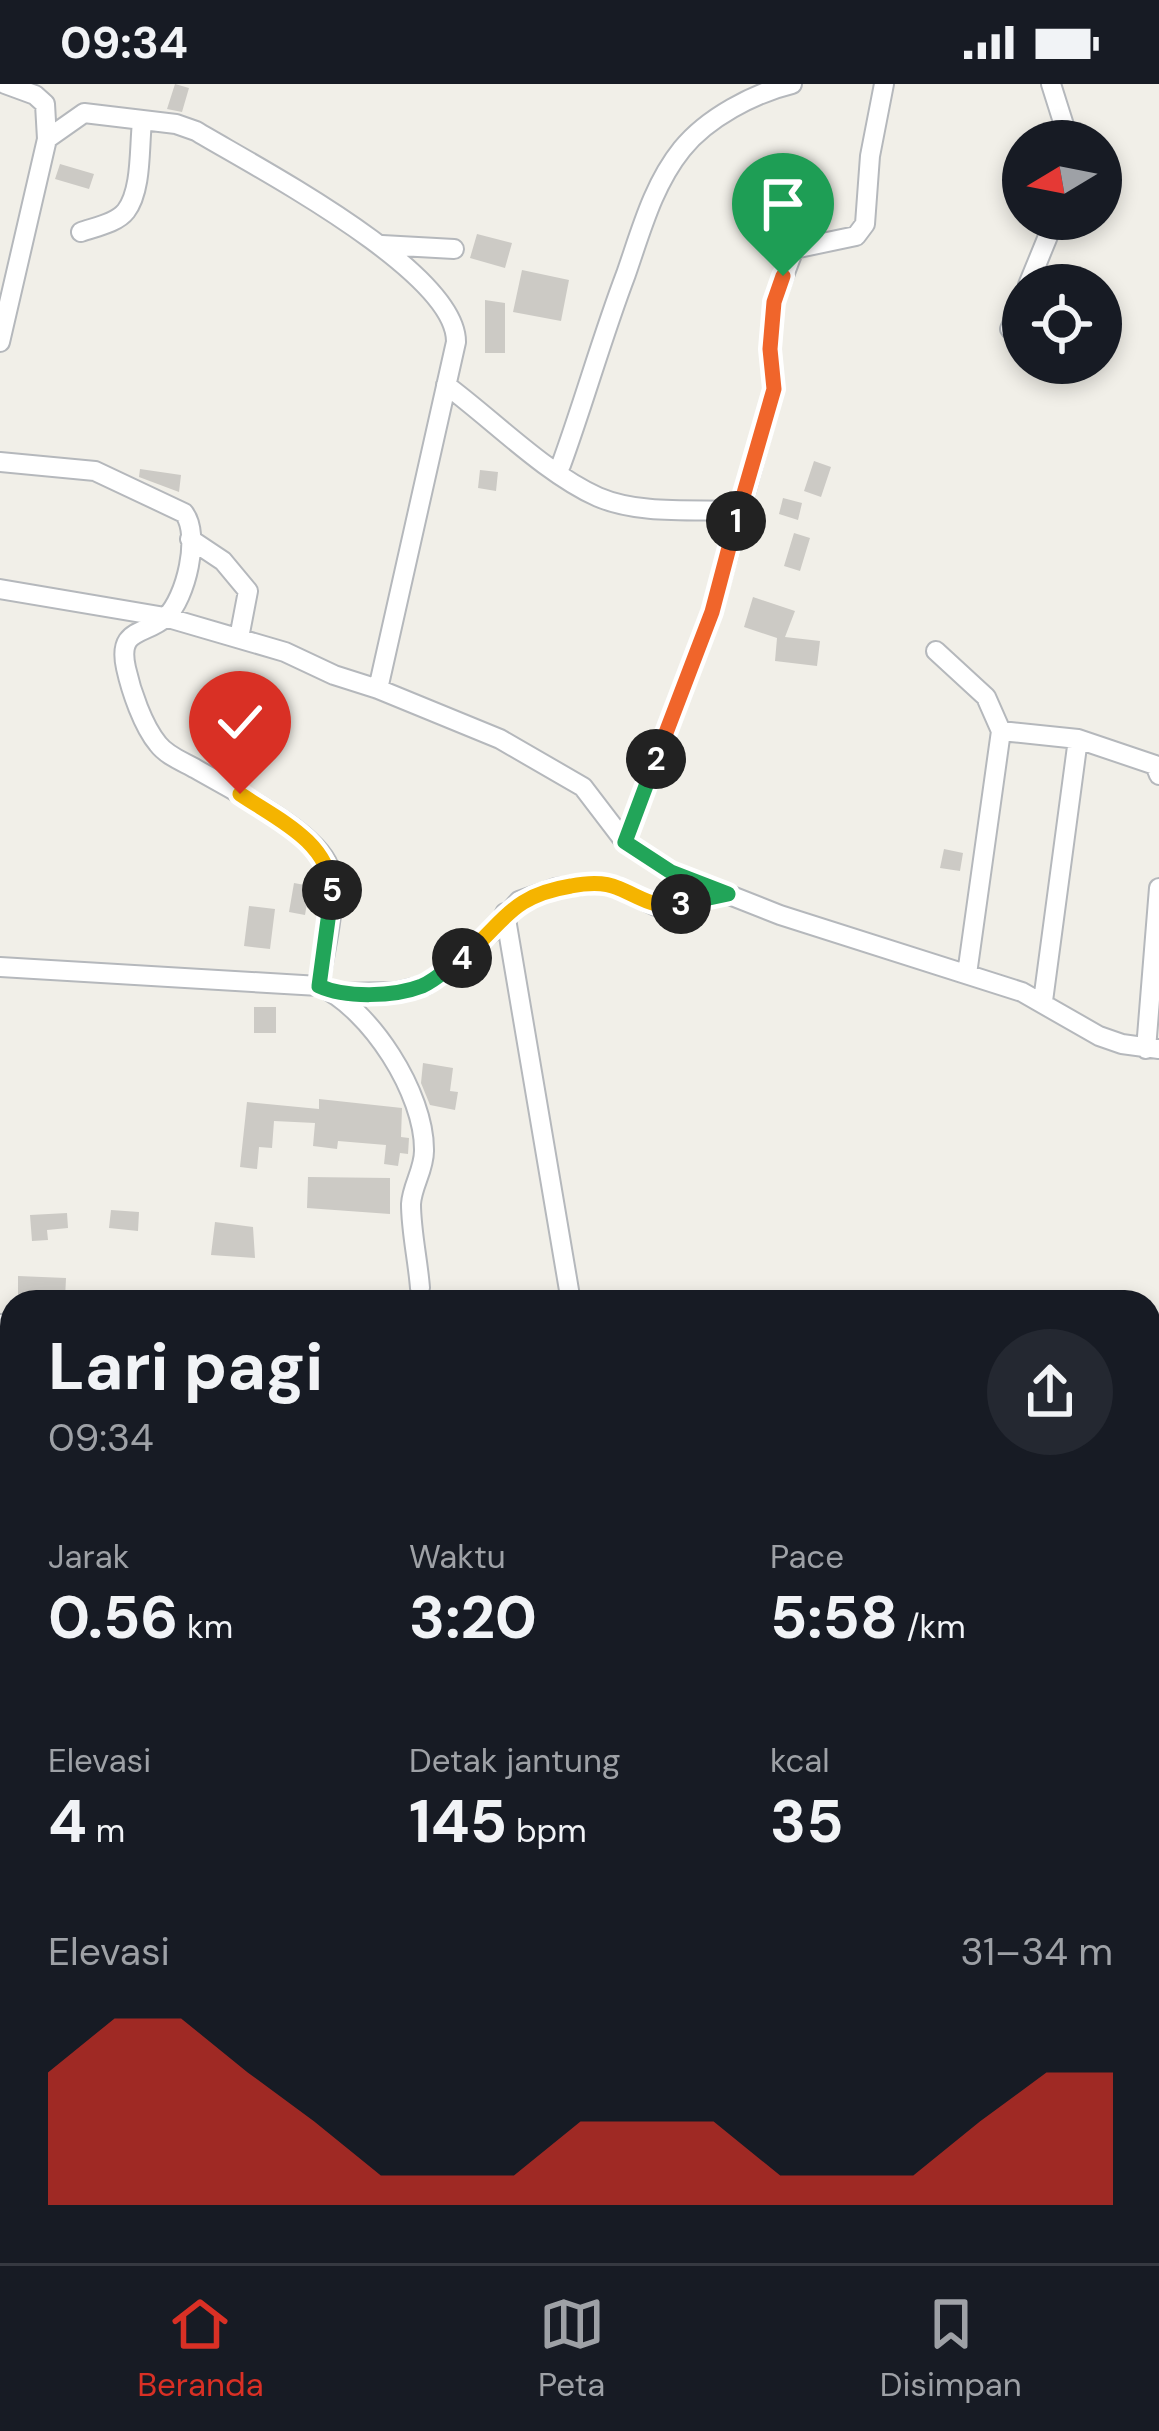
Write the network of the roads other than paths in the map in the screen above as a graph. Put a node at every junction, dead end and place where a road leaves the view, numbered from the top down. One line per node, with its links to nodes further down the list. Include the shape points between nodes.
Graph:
1 (5, 84): 5 (street)
2 (792, 84): 17 (street, via 766,90 682,148 641,223)
3 (884, 84): 18 (street, via 865,224 856,236 794,249 774,302 774,389)
4 (1052, 84): 7 (street)
5 (45, 104): 6 (street); 9 (street)
6 (84, 113): 8 (street); 9 (street)
7 (1063, 120)
8 (142, 122): 10 (street, via 128,209); 11 (street, via 196,131)
9 (47, 139): 13 (street)
10 (81, 232)
11 (382, 244): 12 (street); 15 (street, via 453,320)
12 (454, 249)
13 (8, 266): 14 (street)
14 (0, 343)
15 (446, 385): 17 (street); 24 (street)
16 (0, 462): 19 (street, via 113,477 184,513)
17 (556, 469): 18 (street, via 612,501)
18 (739, 511): 28 (street, via 712,612)
19 (190, 539): 21 (street, via 180,592); 22 (street, via 248,591)
20 (0, 589): 21 (street)
21 (166, 617): 22 (street); 35 (street, via 131,635 124,648 145,719 161,749 299,833 328,864)
22 (239, 638): 24 (street)
23 (936, 651): 25 (street, via 986,697)
24 (378, 689): 28 (street, via 500,740 583,787)
25 (1001, 731): 26 (street); 34 (street)
26 (1078, 739): 27 (street, via 1154,765); 36 (street)
27 (1159, 775)
28 (625, 842): 30 (street, via 671,872)
29 (1159, 888): 32 (street)
30 (728, 894): 31 (street, via 656,906 616,886 580,884 531,895); 34 (street)
31 (505, 913): 35 (street, via 426,985); 39 (street)
32 (1156, 952): 37 (street)
33 (0, 968): 35 (street)
34 (967, 974): 36 (street)
35 (327, 990): 38 (street, via 367,1022 414,1097 425,1150 411,1198)
36 (1043, 1001): 37 (street, via 1099,1036)
37 (1152, 1049)
38 (421, 1288)
39 (569, 1290)

